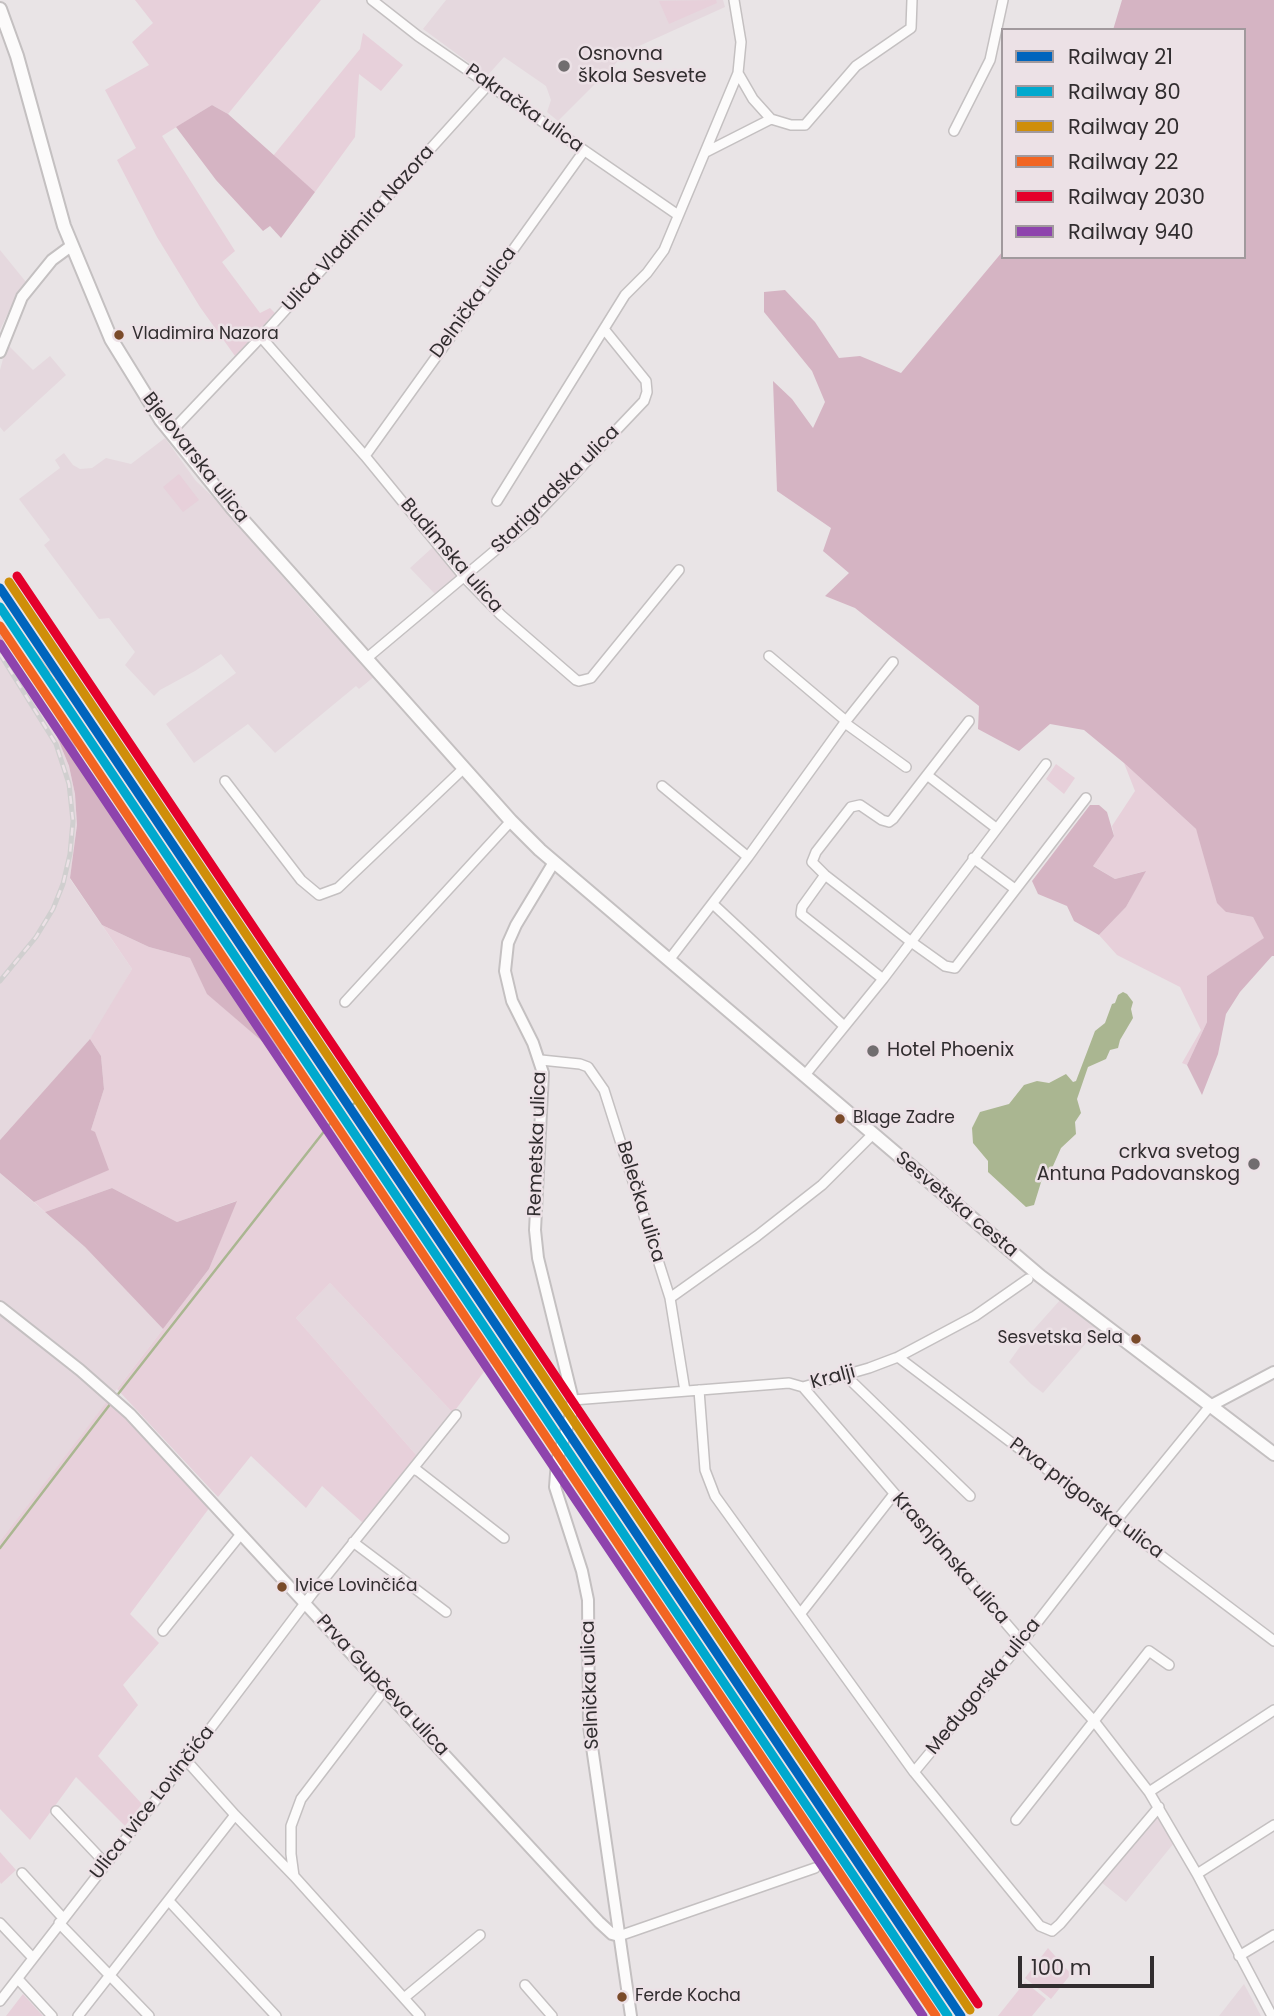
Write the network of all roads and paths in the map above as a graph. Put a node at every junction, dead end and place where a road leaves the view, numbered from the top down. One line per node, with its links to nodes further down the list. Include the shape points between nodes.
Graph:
1 (372, 0): 7 (street, Pakračka ulica)
2 (734, 0): 6 (street, via 741,42)
3 (912, 0): 8 (street, via 911,29 856,66 805,125)
4 (1003, 0): 9 (street, via 990,60)
5 (0, 9): 13 (main road, Bjelovarska ulica)
6 (738, 73): 8 (street, via 752,99); 11 (street)
7 (488, 85): 10 (street, Pakračka ulica); 15 (street, Ulica Vladimira Nazora)
8 (771, 119): 11 (street)
9 (954, 131)
10 (584, 151): 12 (street, Pakračka ulica); 18 (street, Delnička ulica)
11 (706, 152): 12 (street)
12 (678, 215): 14 (street, via 664,250 625,295)
13 (71, 246): 16 (street, via 30,284); 17 (main road, Bjelovarska ulica, via 117,349)
14 (604, 329): 19 (street); 21 (street, Starigradska ulica, via 646,381 644,401 529,522)
15 (261, 337): 17 (street, Ulica Vladimira Nazora); 18 (street, Budimska ulica)
16 (1, 344)
17 (170, 433): 22 (main road, Bjelovarska ulica, via 217,491)
18 (365, 456): 21 (street, Budimska ulica)
19 (496, 500)
20 (678, 570): 21 (street, Budimska ulica, via 591,678 579,681)
21 (465, 578): 22 (street, Starigradska ulica)
22 (371, 655): 29 (main road, Bjelovarska ulica)
23 (769, 656): 26 (street)
24 (893, 662): 26 (street)
25 (969, 721): 30 (street)
26 (845, 722): 28 (street); 36 (street)
27 (1046, 764): 35 (street)
28 (906, 767)
29 (464, 768): 31 (street, via 338,888 319,895 302,880); 34 (main road, Bjelovarska ulica)
30 (928, 775): 35 (street); 39 (street, via 889,822 860,805 851,807 812,858)
31 (225, 781)
32 (662, 786): 36 (street)
33 (1086, 798): 40 (street)
34 (511, 821): 38 (main road, Bjelovarska ulica); 45 (street)
35 (996, 828): 37 (street)
36 (748, 857): 41 (street)
37 (973, 858): 40 (street); 42 (street)
38 (554, 862): 43 (main road, Sesvetska cesta); 47 (street, Remetska ulica, via 516,925 505,958 512,1001)
39 (825, 875): 42 (street); 44 (street, via 801,914)
40 (1015, 889): 42 (street, via 955,968)
41 (713, 904): 43 (street); 46 (street)
42 (910, 941): 44 (street)
43 (669, 960): 48 (main road, Sesvetska cesta)
44 (883, 979): 46 (street)
45 (345, 1002)
46 (844, 1026): 48 (street)
47 (541, 1060): 51 (street, Belečka ulica, via 588,1067 604,1090); 59 (street, Remetska ulica, via 536,1239)
48 (805, 1075): 49 (main road, Sesvetska cesta)
49 (873, 1134): 51 (street, via 822,1185); 60 (main road, Sesvetska cesta, via 1058,1291)
50 (1028, 1279): 53 (street, Kralji, via 975,1316)
51 (670, 1298): 58 (street, Belečka ulica)
52 (0, 1307): 67 (street, Prva Gupčeva ulica, via 115,1399)
53 (898, 1357): 55 (street, Kralji); 66 (street, Prva prigorska ulica)
54 (1274, 1372): 60 (street)
55 (844, 1374): 56 (street, Kralji); 65 (street)
56 (803, 1387): 57 (street, Kralji, via 789,1383); 64 (street, Krasnjanska ulica)
57 (699, 1390): 58 (street, Kralji); 72 (street, via 708,1483)
58 (685, 1391): 59 (street, Kralji)
59 (573, 1400): 98 (street, Selnička ulica, via 555,1487 587,1592 589,1726)
60 (1210, 1406): 62 (main road, Sesvetska cesta); 66 (street, Međugorska ulica)
61 (456, 1415): 63 (street, Ulica Ivice Lovinčića)
62 (1274, 1454)
63 (413, 1469): 68 (street); 69 (street, Ulica Ivice Lovinčića)
64 (894, 1494): 72 (street); 75 (street, Krasnjanska ulica)
65 (970, 1496)
66 (1115, 1521): 74 (street, Prva prigorska ulica); 75 (street, Međugorska ulica)
67 (240, 1534): 70 (street, Prva Gupčeva ulica); 73 (street)
68 (503, 1538)
69 (353, 1542): 70 (street, Ulica Ivice Lovinčića); 71 (street)
70 (305, 1604): 77 (street, Prva Gupčeva ulica); 80 (street, Ulica Ivice Lovinčića)
71 (446, 1612)
72 (801, 1614): 81 (street)
73 (163, 1631)
74 (1274, 1641)
75 (1022, 1642): 79 (street, Krasnjanska ulica); 81 (street, Međugorska ulica)
76 (1169, 1665): 79 (street, via 1149,1651)
77 (384, 1690): 92 (street, via 301,1799 289,1833); 98 (street, Prva Gupčeva ulica, via 599,1921)
78 (1274, 1710): 82 (street)
79 (1094, 1721): 82 (street, Krasnjanska ulica); 86 (street)
80 (187, 1760): 85 (street); 88 (street, Ulica Ivice Lovinčića)
81 (914, 1772): 83 (street, Međugorska ulica, via 1036,1923 1049,1931 1060,1924)
82 (1149, 1791): 83 (street, Krasnjanska ulica)
83 (1159, 1807): 91 (street, Krasnjanska ulica)
84 (55, 1811): 88 (street)
85 (235, 1815): 92 (street); 93 (street)
86 (1016, 1820)
87 (1274, 1825): 91 (street)
88 (105, 1863): 94 (street, Ulica Ivice Lovinčića)
89 (815, 1868): 98 (street)
90 (22, 1873): 94 (street)
91 (1197, 1874): 99 (street, Krasnjanska ulica)
92 (294, 1876): 104 (street)
93 (169, 1901): 101 (street); 109 (street)
94 (61, 1920): 100 (street, Ulica Ivice Lovinčića); 101 (street)
95 (0, 1923): 100 (street)
96 (480, 1935): 104 (street)
97 (1274, 1935): 99 (street)
98 (619, 1936): 112 (street, Selnička ulica)
99 (1240, 1956): 113 (street, Krasnjanska ulica)
100 (33, 1958): 102 (street, Ulica Ivice Lovinčića)
101 (110, 1974): 107 (street); 108 (street)
102 (18, 1979): 105 (street, Ulica Ivice Lovinčića); 106 (street)
103 (525, 1985): 111 (street)
104 (404, 1998): 110 (street)
105 (0, 2001)
106 (52, 2016)
107 (78, 2016)
108 (149, 2016)
109 (276, 2016)
110 (420, 2016)
111 (552, 2016)
112 (631, 2016)
113 (1272, 2016)

